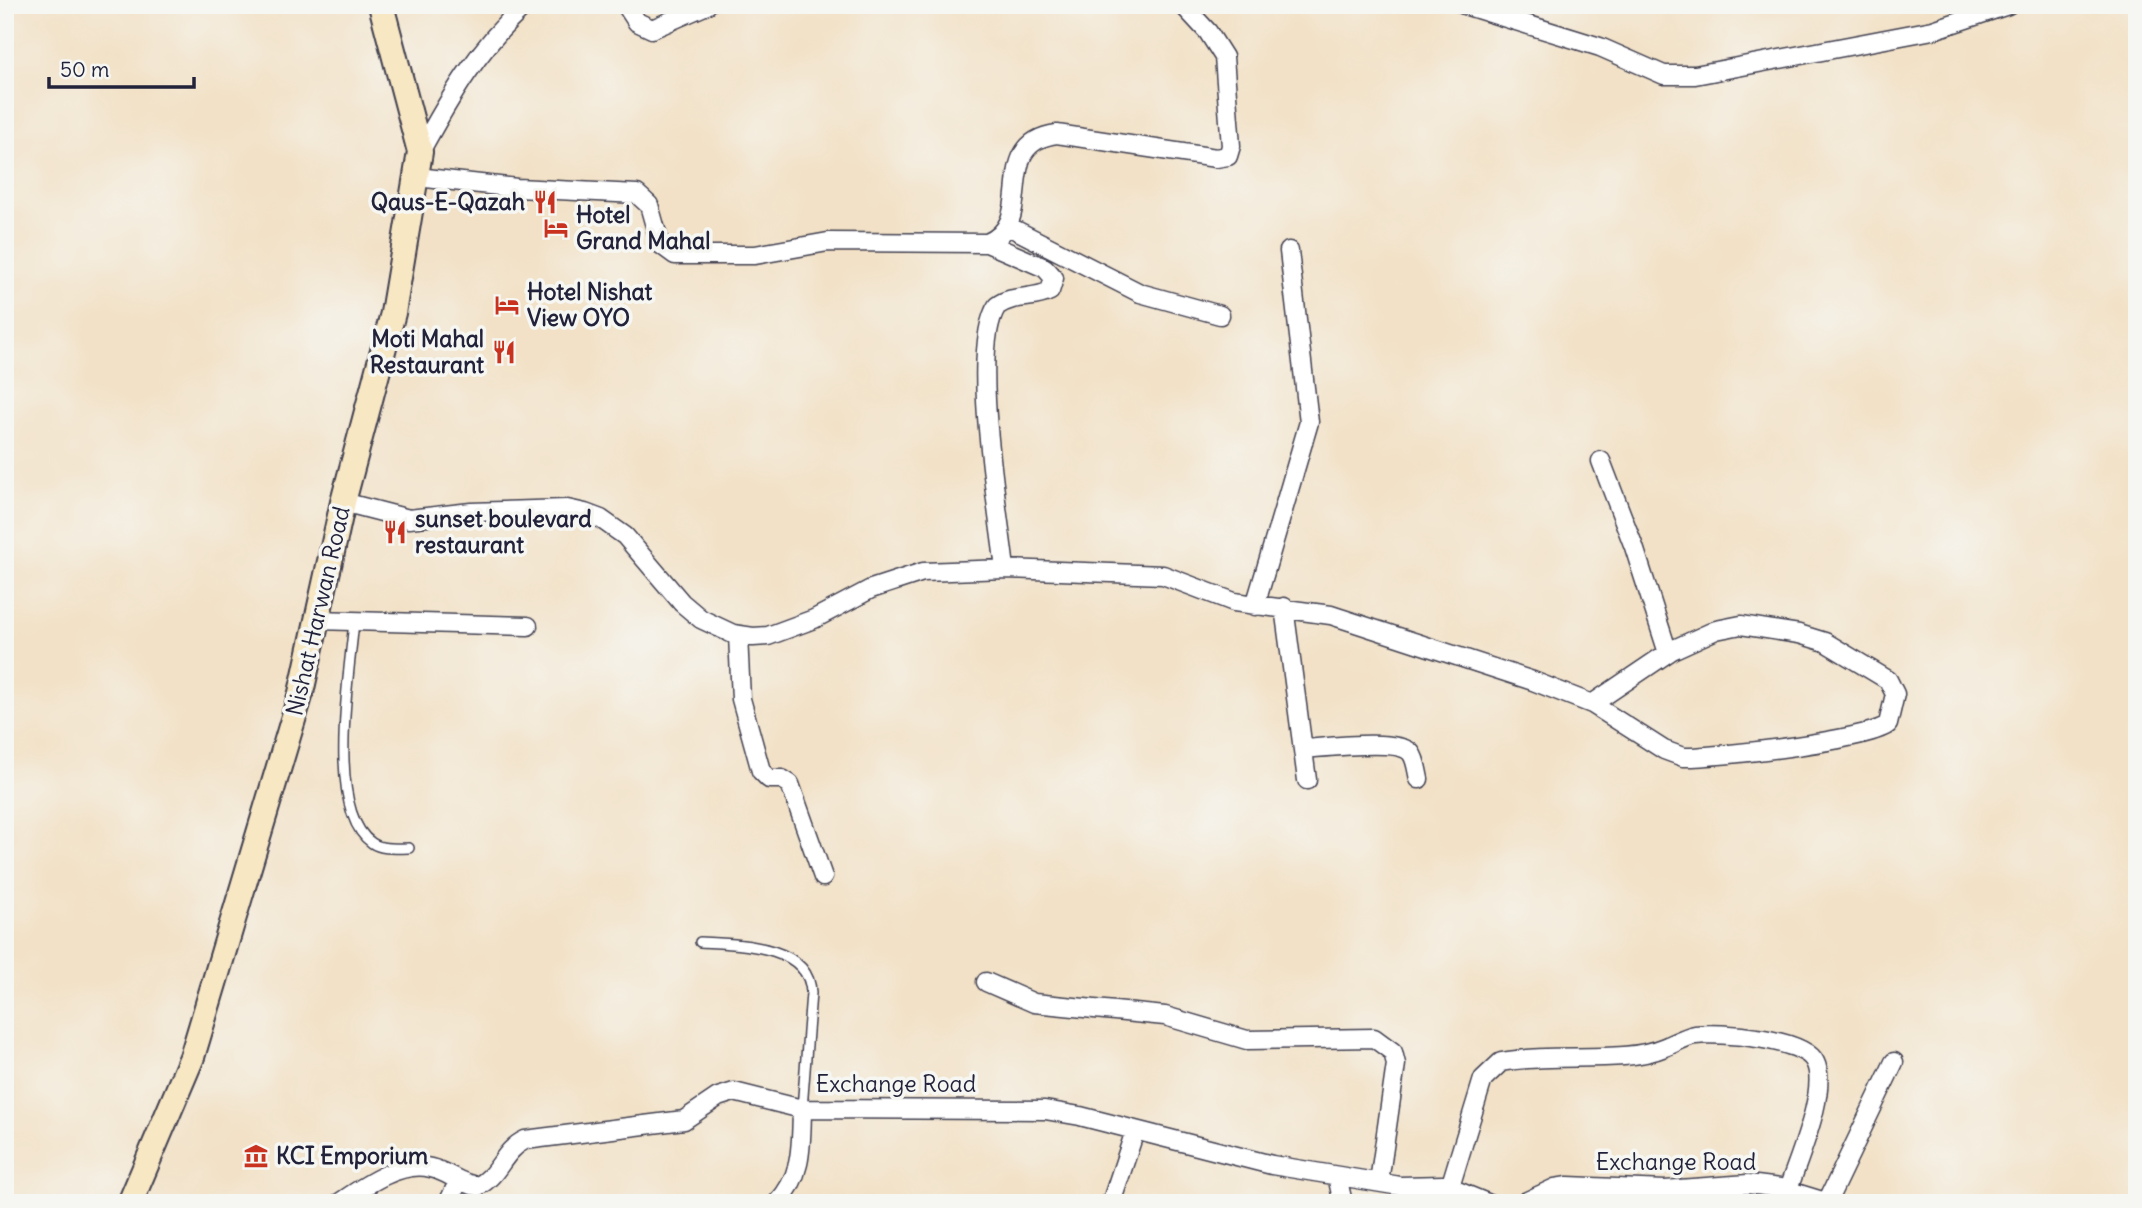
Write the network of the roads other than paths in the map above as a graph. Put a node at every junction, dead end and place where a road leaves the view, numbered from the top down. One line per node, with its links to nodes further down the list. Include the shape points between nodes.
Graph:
1 (381, 5): 8 (main road, Nishat Harwan Road)
2 (526, 5): 8 (street, via 489,43 454,91)
3 (626, 5): 4 (street, via 637,22 652,29)
4 (707, 5)
5 (1183, 5): 10 (street, via 1224,57 1228,156 1043,136 1033,140 1021,155)
6 (1464, 5): 7 (street, via 1600,47 1664,75 1933,30)
7 (2008, 5)
8 (420, 152): 9 (main road, Nishat Harwan Road)
9 (416, 177): 11 (street, via 637,194 649,205 660,244 683,256 755,255 828,242); 15 (main road, Nishat Harwan Road, via 393,313)
10 (1008, 226): 11 (street, via 999,238); 13 (street, via 1140,293)
11 (987, 243): 16 (street, via 1045,268 1054,278 1050,291 997,306 989,324 984,387)
12 (1289, 251): 17 (street, via 1309,422)
13 (1220, 315)
14 (1601, 461): 23 (street)
15 (343, 502): 19 (main road, Nishat Harwan Road); 22 (street, via 410,519 471,512 567,509 585,513 625,537 701,619)
16 (1005, 569): 17 (street, via 1163,575); 22 (street, via 910,575 768,636)
17 (1255, 606): 18 (street)
18 (1284, 607): 24 (street, via 1352,621); 25 (street)
19 (317, 620): 20 (street); 41 (main road, Nishat Harwan Road, via 301,693 192,1056)
20 (354, 621): 21 (street); 28 (lane, via 343,760 349,806 374,845)
21 (528, 626)
22 (738, 635): 29 (street, via 741,699 761,771 769,779 790,784)
23 (1668, 653): 24 (street); 24 (street, via 1728,626 1814,638 1842,650 1893,684 1889,720 1875,732 1839,739 1683,757 1664,750)
24 (1592, 704)
25 (1303, 749): 26 (street, via 1363,745 1406,749 1413,755); 27 (street)
26 (1419, 779)
27 (1307, 780)
28 (409, 848)
29 (823, 877)
30 (700, 942): 33 (lane, via 774,950 809,978)
31 (986, 982): 37 (street, via 1034,1003 1166,1016 1247,1040 1374,1038 1386,1045 1396,1064)
32 (1894, 1062): 40 (street)
33 (802, 1109): 34 (street, Exchange Road, via 1045,1110); 36 (street, Exchange Road, via 734,1092 684,1120 525,1140 509,1149 485,1182 478,1186); 44 (street, via 797,1173)
34 (1136, 1132): 35 (street, Exchange Road); 45 (street)
35 (1337, 1176): 37 (street, Exchange Road); 46 (street)
36 (458, 1182): 42 (street, via 431,1168 410,1168 374,1181); 43 (street)
37 (1379, 1182): 38 (street, Exchange Road)
38 (1450, 1187): 39 (street, via 1483,1079 1502,1062 1625,1056 1657,1050 1694,1035 1716,1035 1788,1044 1809,1053 1815,1061 1816,1100); 47 (street, Exchange Road)
39 (1788, 1190): 40 (street, Exchange Road); 48 (street, Exchange Road, via 1748,1184 1665,1190 1568,1186)
40 (1828, 1202)
41 (130, 1203)
42 (339, 1203)
43 (448, 1203)
44 (777, 1203)
45 (1111, 1203)
46 (1343, 1203)
47 (1487, 1203)
48 (1523, 1203)

